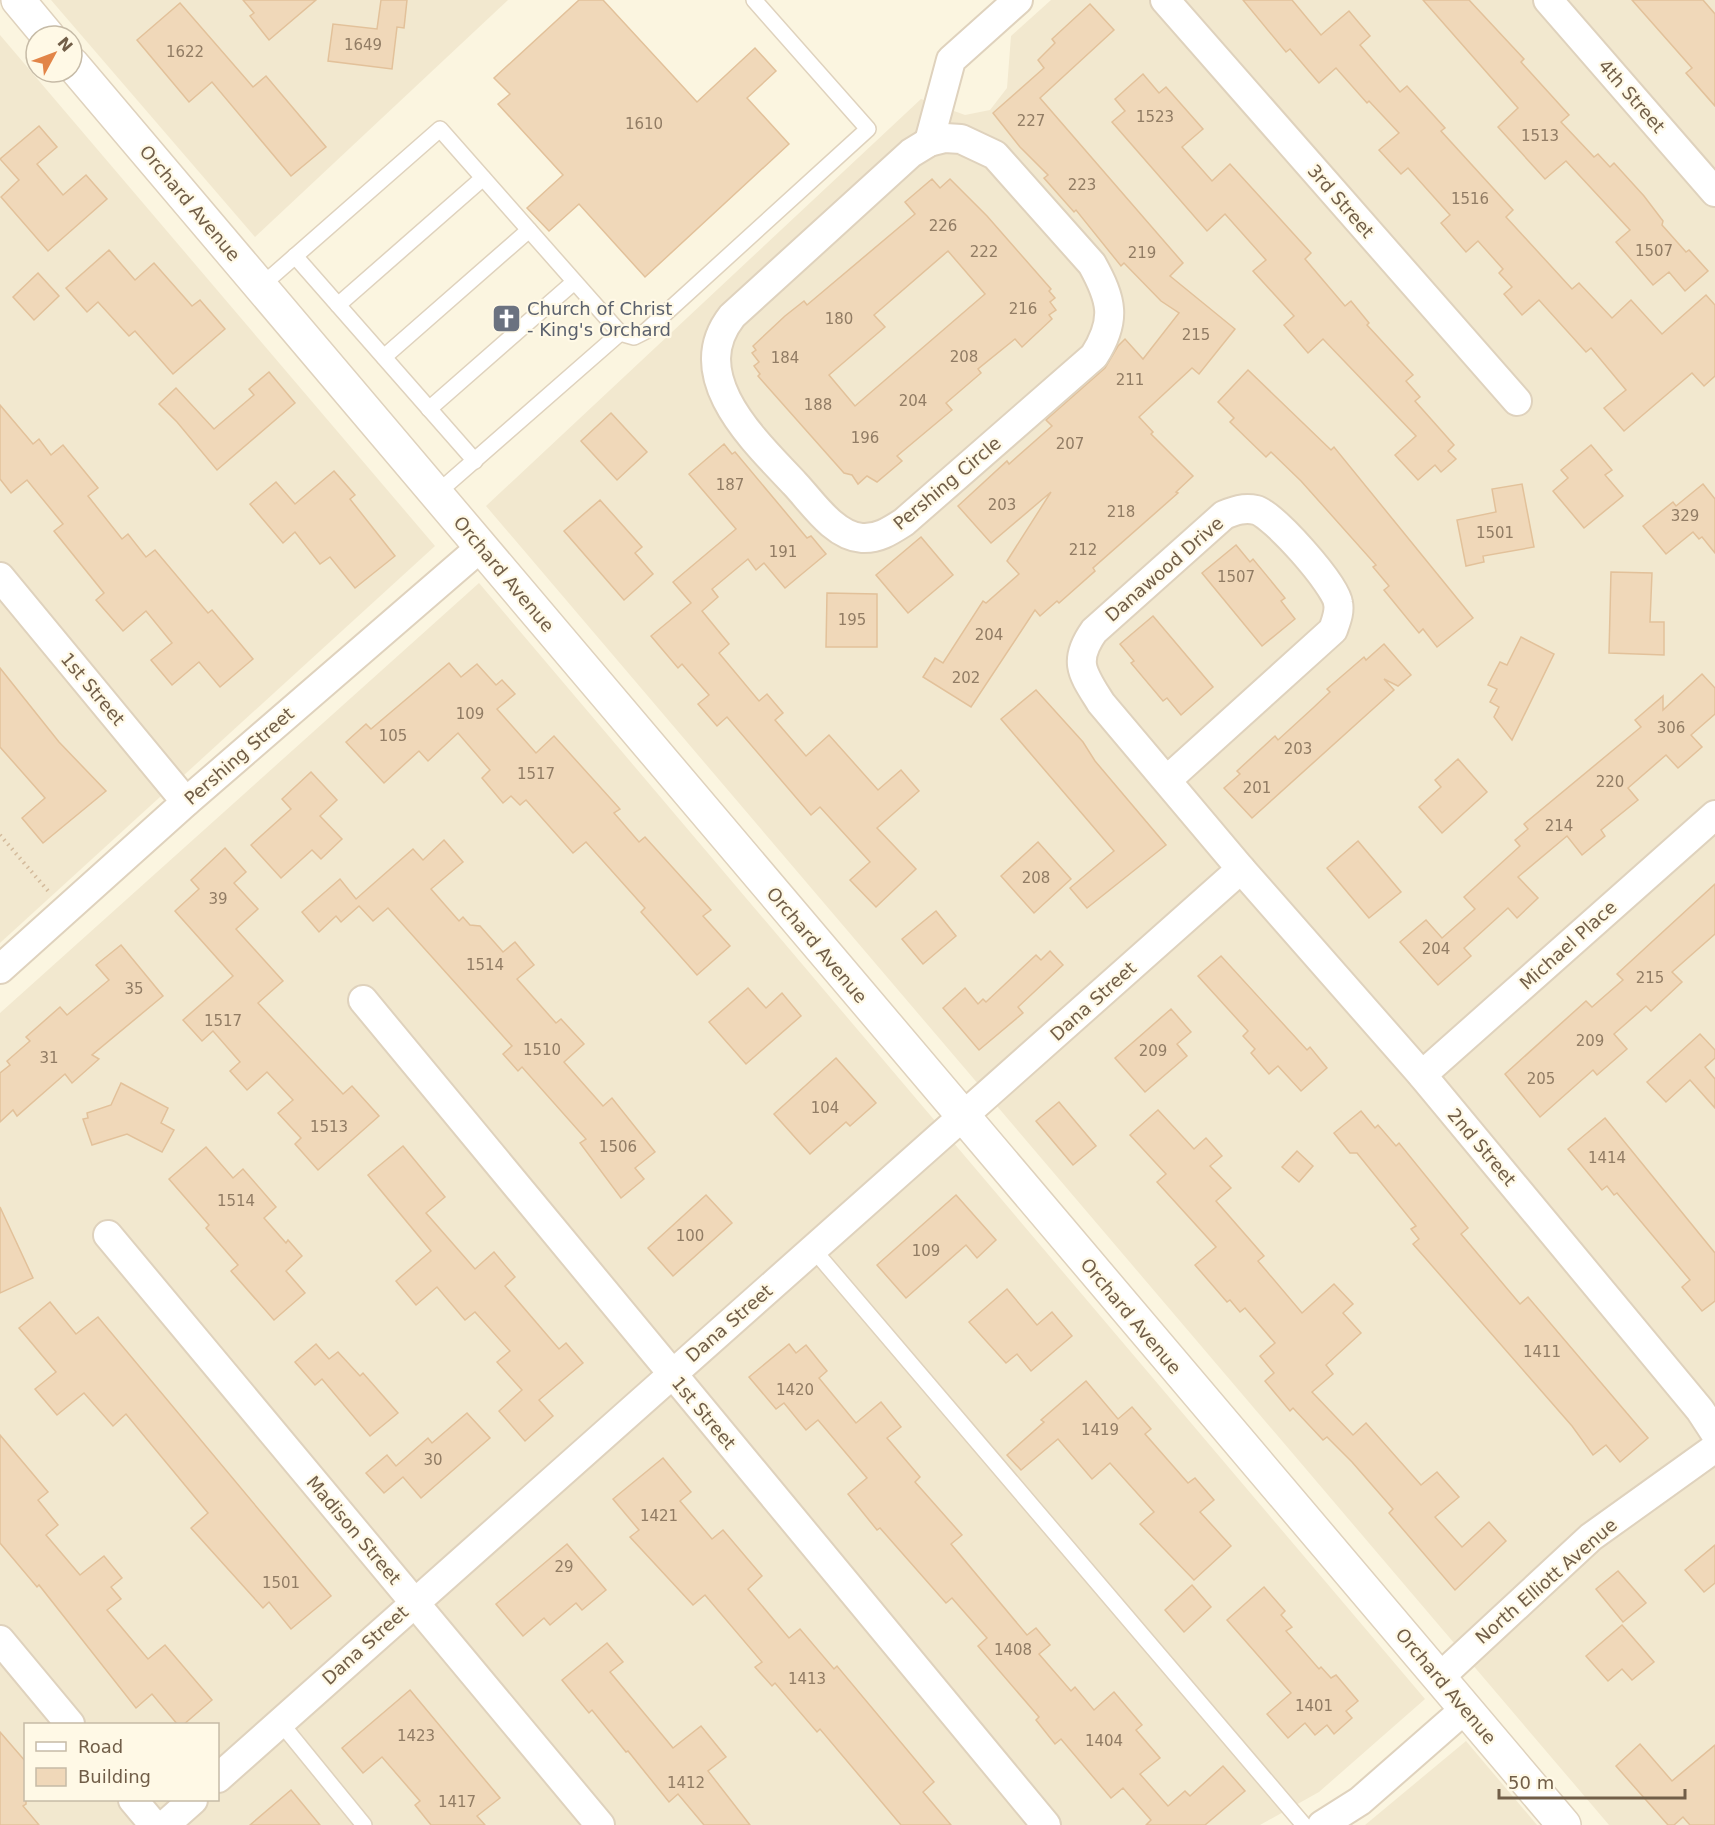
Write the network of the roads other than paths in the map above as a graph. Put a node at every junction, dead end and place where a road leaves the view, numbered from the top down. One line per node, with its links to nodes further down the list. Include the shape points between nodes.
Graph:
1 (18, 0): 6 (street)
2 (754, 0): 16 (lane, via 868,129 646,331 634,337)
3 (1018, 0): 8 (street, via 951,60)
4 (1165, 0): 18 (street, 3rd Street)
5 (1548, 0): 10 (street, 4th Street)
6 (38, 24)
7 (84, 78): 14 (street, Orchard Avenue)
8 (929, 141): 8 (street, Pershing Circle, via 732,316 721,329 718,342 718,373 736,419 823,514 843,531 861,538 883,535 904,522 1094,356 1108,334 1108,302 1092,264 995,155 961,139)
9 (483, 178): 11 (lane); 12 (lane, via 440,129); 15 (lane)
10 (1715, 192)
11 (529, 230): 13 (lane); 17 (lane)
12 (295, 256): 14 (lane); 15 (lane)
13 (574, 282): 16 (lane); 19 (lane)
14 (261, 286): 21 (street, Orchard Avenue)
15 (338, 305): 17 (lane)
16 (620, 333): 20 (lane)
17 (384, 357): 19 (lane)
18 (1517, 401)
19 (429, 409): 20 (lane)
20 (475, 461): 21 (lane)
21 (436, 494): 22 (street, Orchard Avenue)
22 (481, 547): 25 (street, Pershing Street); 31 (street, Orchard Avenue)
23 (0, 577): 25 (street, 1st Street)
24 (1167, 780): 24 (street, Danawood Drive, via 1101,703 1084,675 1083,647 1094,631 1224,515 1240,509 1256,510 1270,517 1329,584 1338,601 1338,615 1333,630); 27 (street, Danawood Drive)
25 (186, 802): 28 (street, Pershing Street)
26 (1715, 815): 30 (street, Michael Place)
27 (1241, 869): 30 (street, 2nd Street); 31 (street, Dana Street)
28 (0, 969)
29 (363, 1000): 34 (street, 1st Street)
30 (1422, 1075): 35 (street, 2nd Street)
31 (962, 1118): 33 (street, Dana Street); 39 (street, Orchard Avenue)
32 (108, 1235): 37 (street, Madison Street)
33 (813, 1249): 34 (street, Dana Street); 51 (lane)
34 (671, 1373): 37 (street, Dana Street); 50 (street, 1st Street)
35 (1715, 1433)
36 (1715, 1448): 39 (street, North Elliott Avenue, via 1591,1537)
37 (414, 1602): 41 (street, Dana Street); 49 (street, Madison Street)
38 (0, 1640): 42 (street)
39 (1440, 1677): 40 (street, Orchard Avenue)
40 (1466, 1709): 52 (street, via 1360,1801); 53 (street, Orchard Avenue)
41 (279, 1722): 43 (street, Dana Street); 48 (lane)
42 (68, 1723)
43 (219, 1777)
44 (134, 1801): 46 (street)
45 (192, 1801): 47 (street)
46 (154, 1825)
47 (165, 1825)
48 (364, 1825)
49 (600, 1825)
50 (1046, 1825)
51 (1304, 1825)
52 (1322, 1825)
53 (1563, 1825)

